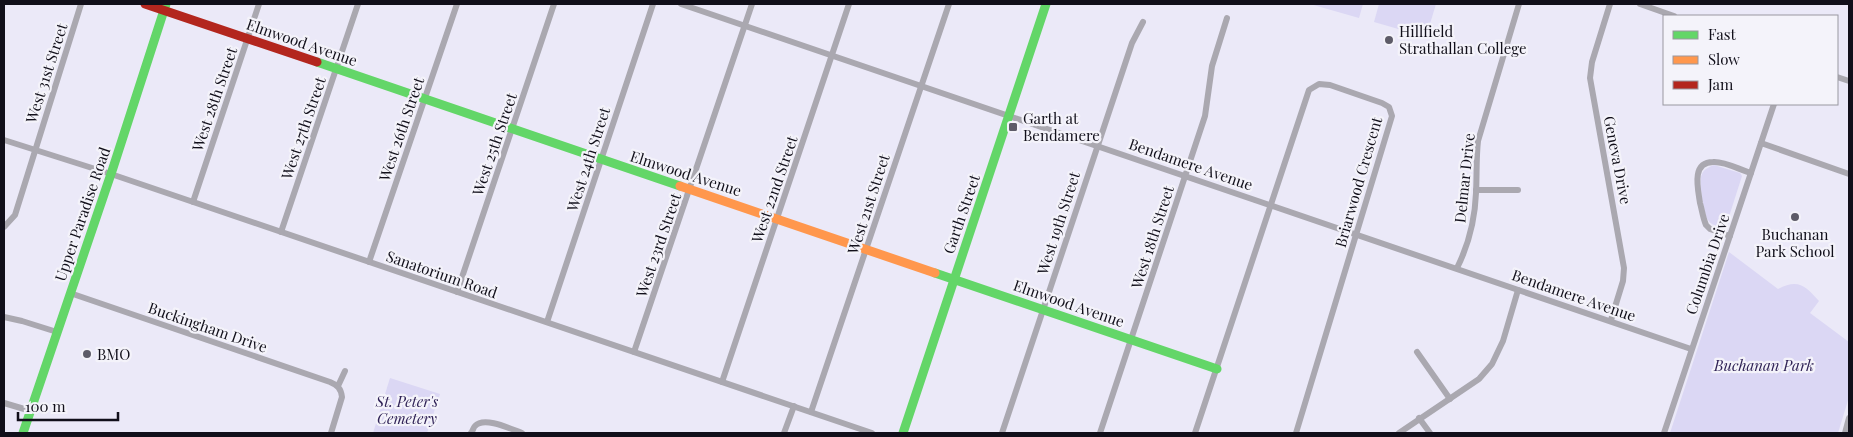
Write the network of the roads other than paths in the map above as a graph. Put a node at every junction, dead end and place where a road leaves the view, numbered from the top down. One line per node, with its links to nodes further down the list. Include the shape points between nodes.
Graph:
1 (81, 4): 32 (street, West 31st Street)
2 (146, 4): 16 (street, Elmwood Avenue)
3 (259, 4): 21 (street, West 28th Street)
4 (358, 4): 23 (street, West 27th Street)
5 (457, 4): 25 (street, West 26th Street)
6 (554, 4): 28 (street, West 25th Street)
7 (653, 4): 33 (street, West 24th Street)
8 (681, 4): 20 (street, Bendamere Avenue)
9 (752, 4): 20 (street, West 23rd Street)
10 (849, 4): 22 (street, West 22nd Street)
11 (949, 4): 24 (street, West 21st Street)
12 (1046, 4): 27 (street, Garth Street)
13 (1519, 4): 39 (street, Delmar Drive, via 1478,141)
14 (1610, 4): 57 (street, Geneva Drive, via 1590,78 1624,268)
15 (1640, 4): 17 (street)
16 (165, 7): 21 (street, Elmwood Avenue); 35 (street, Upper Paradise Road)
17 (1671, 15)
18 (1227, 18): 37 (street, West 18th Street, via 1212,66 1205,116)
19 (1144, 22): 31 (street, West 19th Street, via 1132,42)
20 (744, 25): 22 (street, Bendamere Avenue); 38 (street, West 23rd Street)
21 (248, 38): 23 (street, Elmwood Avenue); 41 (street, West 28th Street)
22 (832, 55): 24 (street, Bendamere Avenue); 43 (street, West 22nd Street)
23 (337, 69): 25 (street, Elmwood Avenue); 45 (street, West 27th Street)
24 (921, 85): 27 (street, Bendamere Avenue); 48 (street, West 21st Street)
25 (425, 98): 28 (street, Elmwood Avenue); 49 (street, West 26th Street)
26 (1774, 105): 30 (street, Columbia Drive)
27 (1009, 114): 31 (street, Bendamere Avenue); 51 (street, Garth Street)
28 (513, 128): 33 (street, Elmwood Avenue); 53 (street, West 25th Street)
29 (4, 140): 32 (street, Sanatorium Road)
30 (1761, 143): 34 (street, Columbia Drive); 36 (street)
31 (1097, 145): 37 (street, Bendamere Avenue); 55 (street, West 19th Street)
32 (35, 150): 35 (street, Sanatorium Road); 44 (street, West 31st Street, via 15,215)
33 (600, 159): 38 (street, Elmwood Avenue); 58 (street, West 24th Street)
34 (1751, 173): 47 (street, Columbia Drive); 47 (street, via 1711,162 1697,174 1706,225)
35 (111, 174): 41 (street, Sanatorium Road); 54 (street, Upper Paradise Road)
36 (1849, 174)
37 (1186, 175): 42 (street, Bendamere Avenue); 60 (street, West 18th Street)
38 (690, 189): 43 (street, Elmwood Avenue); 62 (street, West 23rd Street)
39 (1476, 190): 40 (street); 50 (street, Delmar Drive, via 1471,234)
40 (1518, 190)
41 (192, 202): 45 (street, Sanatorium Road)
42 (1270, 204): 46 (street, Bendamere Avenue); 46 (street, Briarwood Crescent, via 1309,90 1320,84 1330,85 1389,107 1392,116); 64 (street, Briarwood Crescent)
43 (778, 218): 48 (street, Elmwood Avenue); 66 (street, West 22nd Street)
44 (4, 227)
45 (281, 232): 49 (street, Sanatorium Road)
46 (1357, 234): 50 (street, Bendamere Avenue); 85 (street, Briarwood Crescent)
47 (1730, 236): 61 (street, Columbia Drive)
48 (867, 248): 51 (street, Elmwood Avenue); 72 (street, West 21st Street)
49 (369, 262): 53 (street, Sanatorium Road)
50 (1457, 268): 52 (street, Bendamere Avenue)
51 (954, 278): 55 (street, Elmwood Avenue); 81 (street, Garth Street)
52 (1518, 290): 57 (street, Bendamere Avenue); 68 (street, via 1503,341 1492,364 1479,379)
53 (457, 292): 58 (street, Sanatorium Road)
54 (70, 293): 59 (street, Upper Paradise Road); 67 (street, Buckingham Drive)
55 (1043, 310): 60 (street, Elmwood Avenue); 82 (street, West 19th Street)
56 (4, 317): 59 (street)
57 (1611, 320): 61 (street, Bendamere Avenue)
58 (547, 322): 62 (street, Sanatorium Road)
59 (57, 332): 71 (street, Upper Paradise Road)
60 (1132, 339): 64 (street, Elmwood Avenue); 83 (street, West 18th Street)
61 (1691, 349): 88 (street, Columbia Drive)
62 (634, 352): 66 (street, Sanatorium Road)
63 (1417, 352): 68 (street)
64 (1217, 369): 84 (street, Briarwood Crescent)
65 (345, 370): 67 (street)
66 (722, 382): 70 (street, Sanatorium Road)
67 (338, 386): 76 (street, via 342,397)
68 (1450, 399): 73 (street)
69 (4, 403): 71 (street)
70 (794, 406): 72 (street, Sanatorium Road); 79 (street)
71 (30, 412): 75 (street, Upper Paradise Road)
72 (811, 412): 80 (street, Sanatorium Road)
73 (1419, 418): 86 (street); 87 (street)
74 (1849, 418): 89 (street)
75 (23, 433)
76 (330, 433)
77 (471, 433): 78 (street, via 482,422)
78 (522, 433)
79 (784, 433)
80 (872, 433)
81 (903, 433)
82 (1002, 433)
83 (1100, 433)
84 (1195, 433)
85 (1296, 433)
86 (1399, 433)
87 (1430, 433)
88 (1664, 433)
89 (1844, 433)

